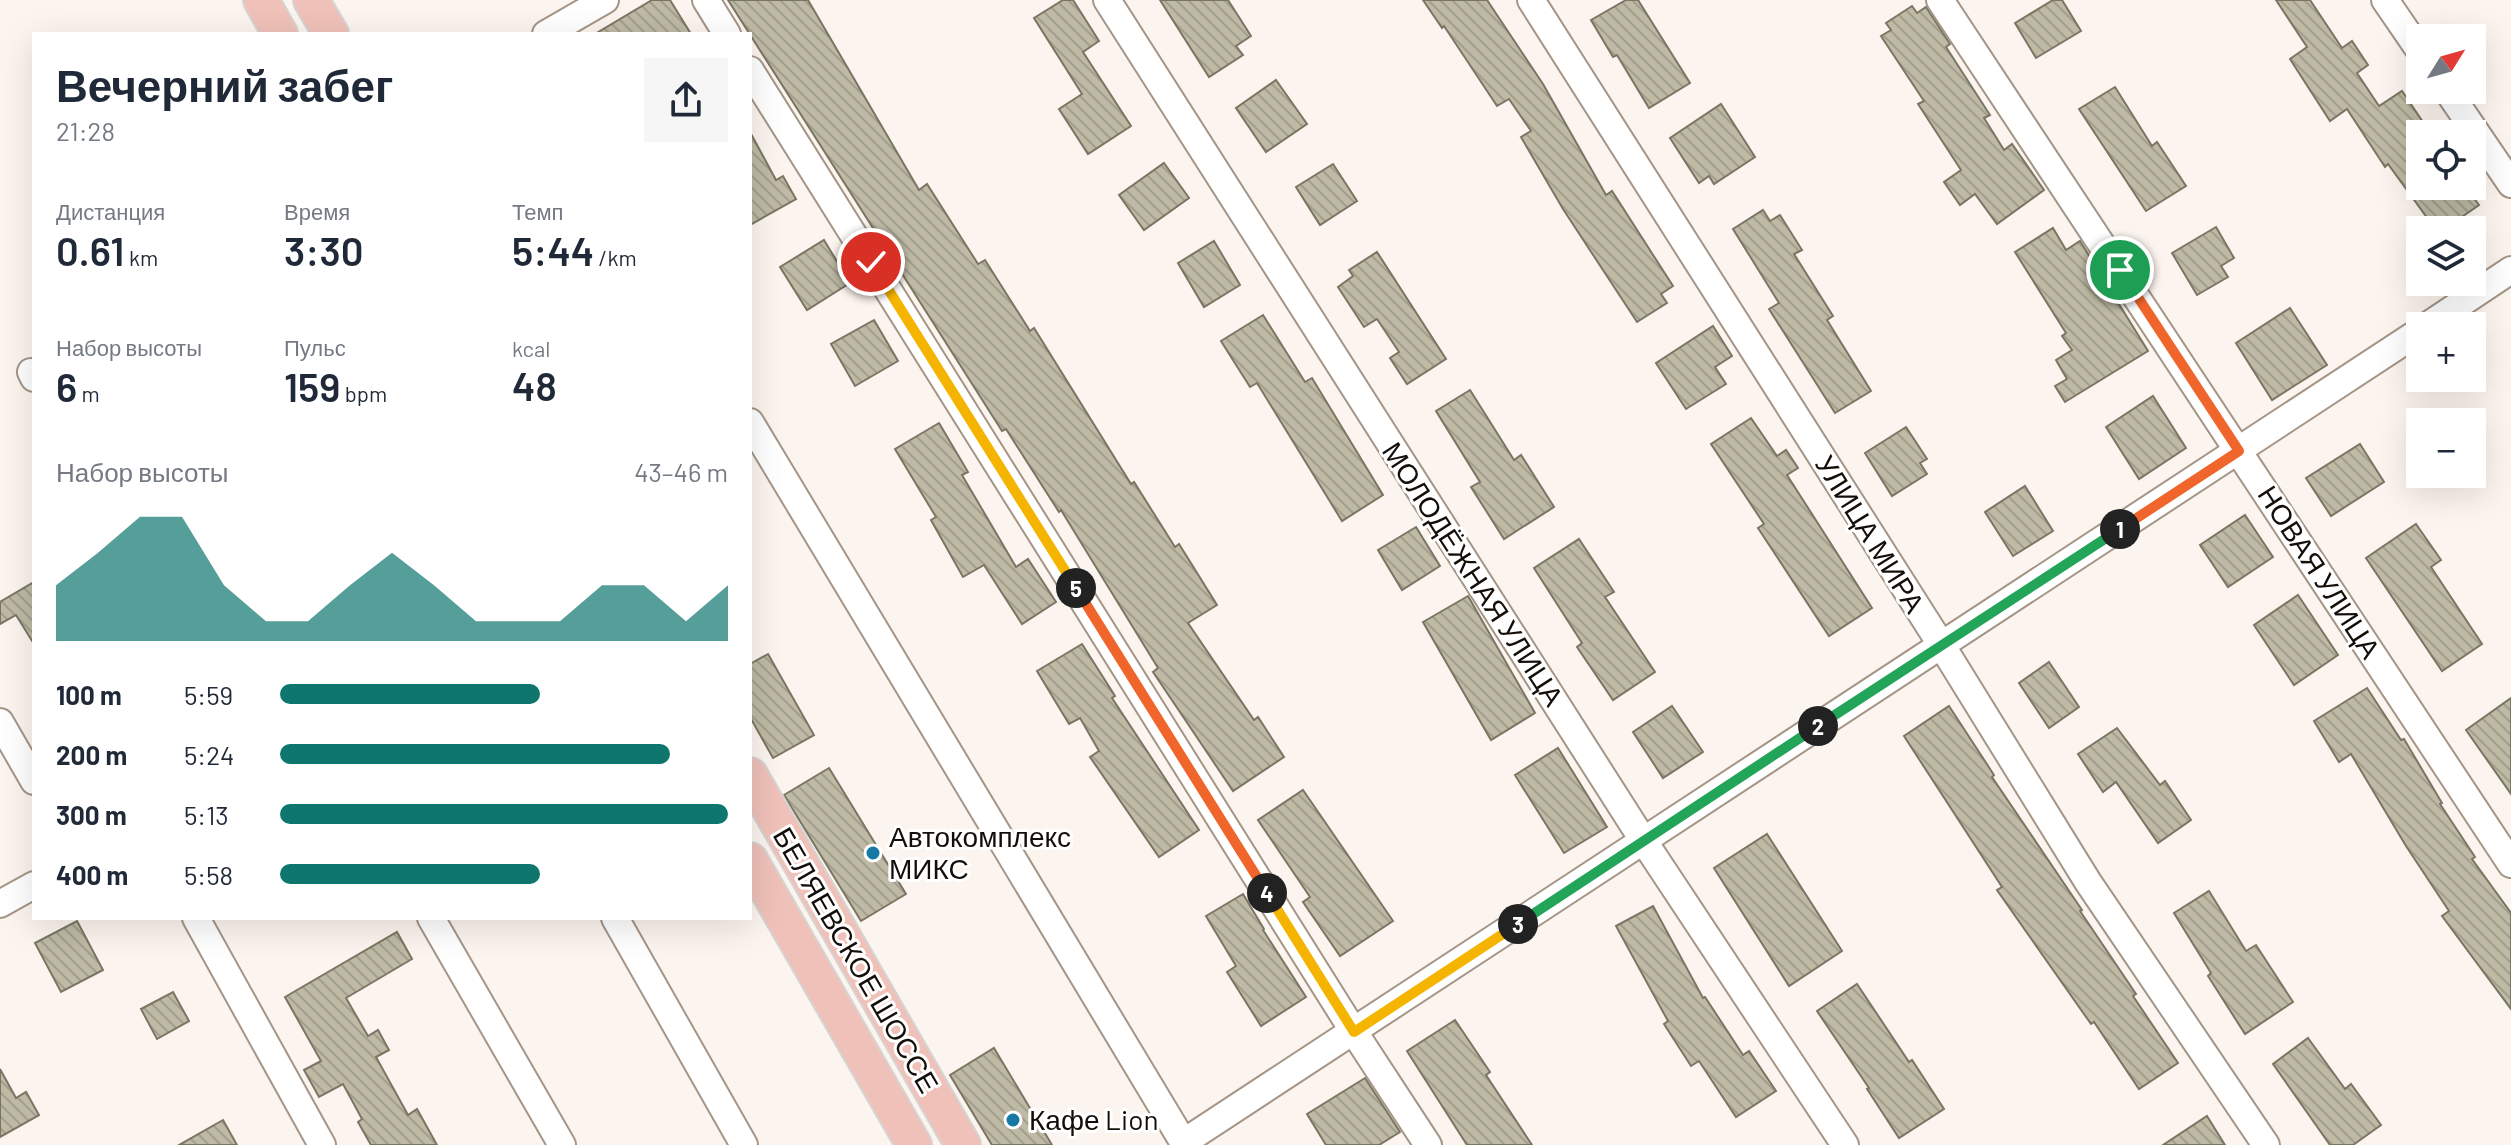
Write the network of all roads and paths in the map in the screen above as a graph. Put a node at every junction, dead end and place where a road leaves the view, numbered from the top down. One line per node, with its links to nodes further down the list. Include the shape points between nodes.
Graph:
1 (261, 0): 11 (main road)
2 (311, 0): 12 (main road)
3 (605, 0): 9 (street)
4 (706, 0): 14 (street)
5 (1107, 0): 27 (street, МОЛОДЁЖНАЯ УЛИЦА)
6 (1531, 0): 23 (street, УЛИЦА МИРА)
7 (1940, 0): 22 (street, НОВАЯ УЛИЦА)
8 (2385, 0): 10 (street)
9 (567, 10): 13 (street)
10 (2406, 31)
11 (279, 32)
12 (330, 32)
13 (548, 32)
14 (726, 32)
15 (752, 73): 35 (street)
16 (2457, 104): 17 (street)
17 (2511, 184)
18 (2511, 270): 19 (street)
19 (2448, 312)
20 (2406, 340): 22 (street)
21 (752, 425): 36 (street)
22 (2239, 451): 23 (street); 29 (street, НОВАЯ УЛИЦА)
23 (1942, 646): 27 (street); 44 (street, УЛИЦА МИРА, via 2088,882)
24 (0, 722): 25 (street)
25 (32, 778)
26 (752, 778): 41 (main road, БЕЛЯЕВСКОЕ ШОССЕ)
27 (1643, 840): 35 (street); 43 (street, МОЛОДЁЖНАЯ УЛИЦА)
28 (752, 863): 40 (main road, БЕЛЯЕВСКОЕ ШОССЕ)
29 (2511, 864)
30 (32, 886): 31 (street)
31 (0, 904)
32 (197, 920): 37 (street)
33 (432, 920): 38 (street)
34 (616, 920): 39 (street)
35 (1354, 1032): 36 (street); 42 (street)
36 (1184, 1144)
37 (322, 1145)
38 (562, 1145)
39 (744, 1145)
40 (914, 1145)
41 (963, 1145)
42 (1428, 1145)
43 (1845, 1145)
44 (2266, 1145)

